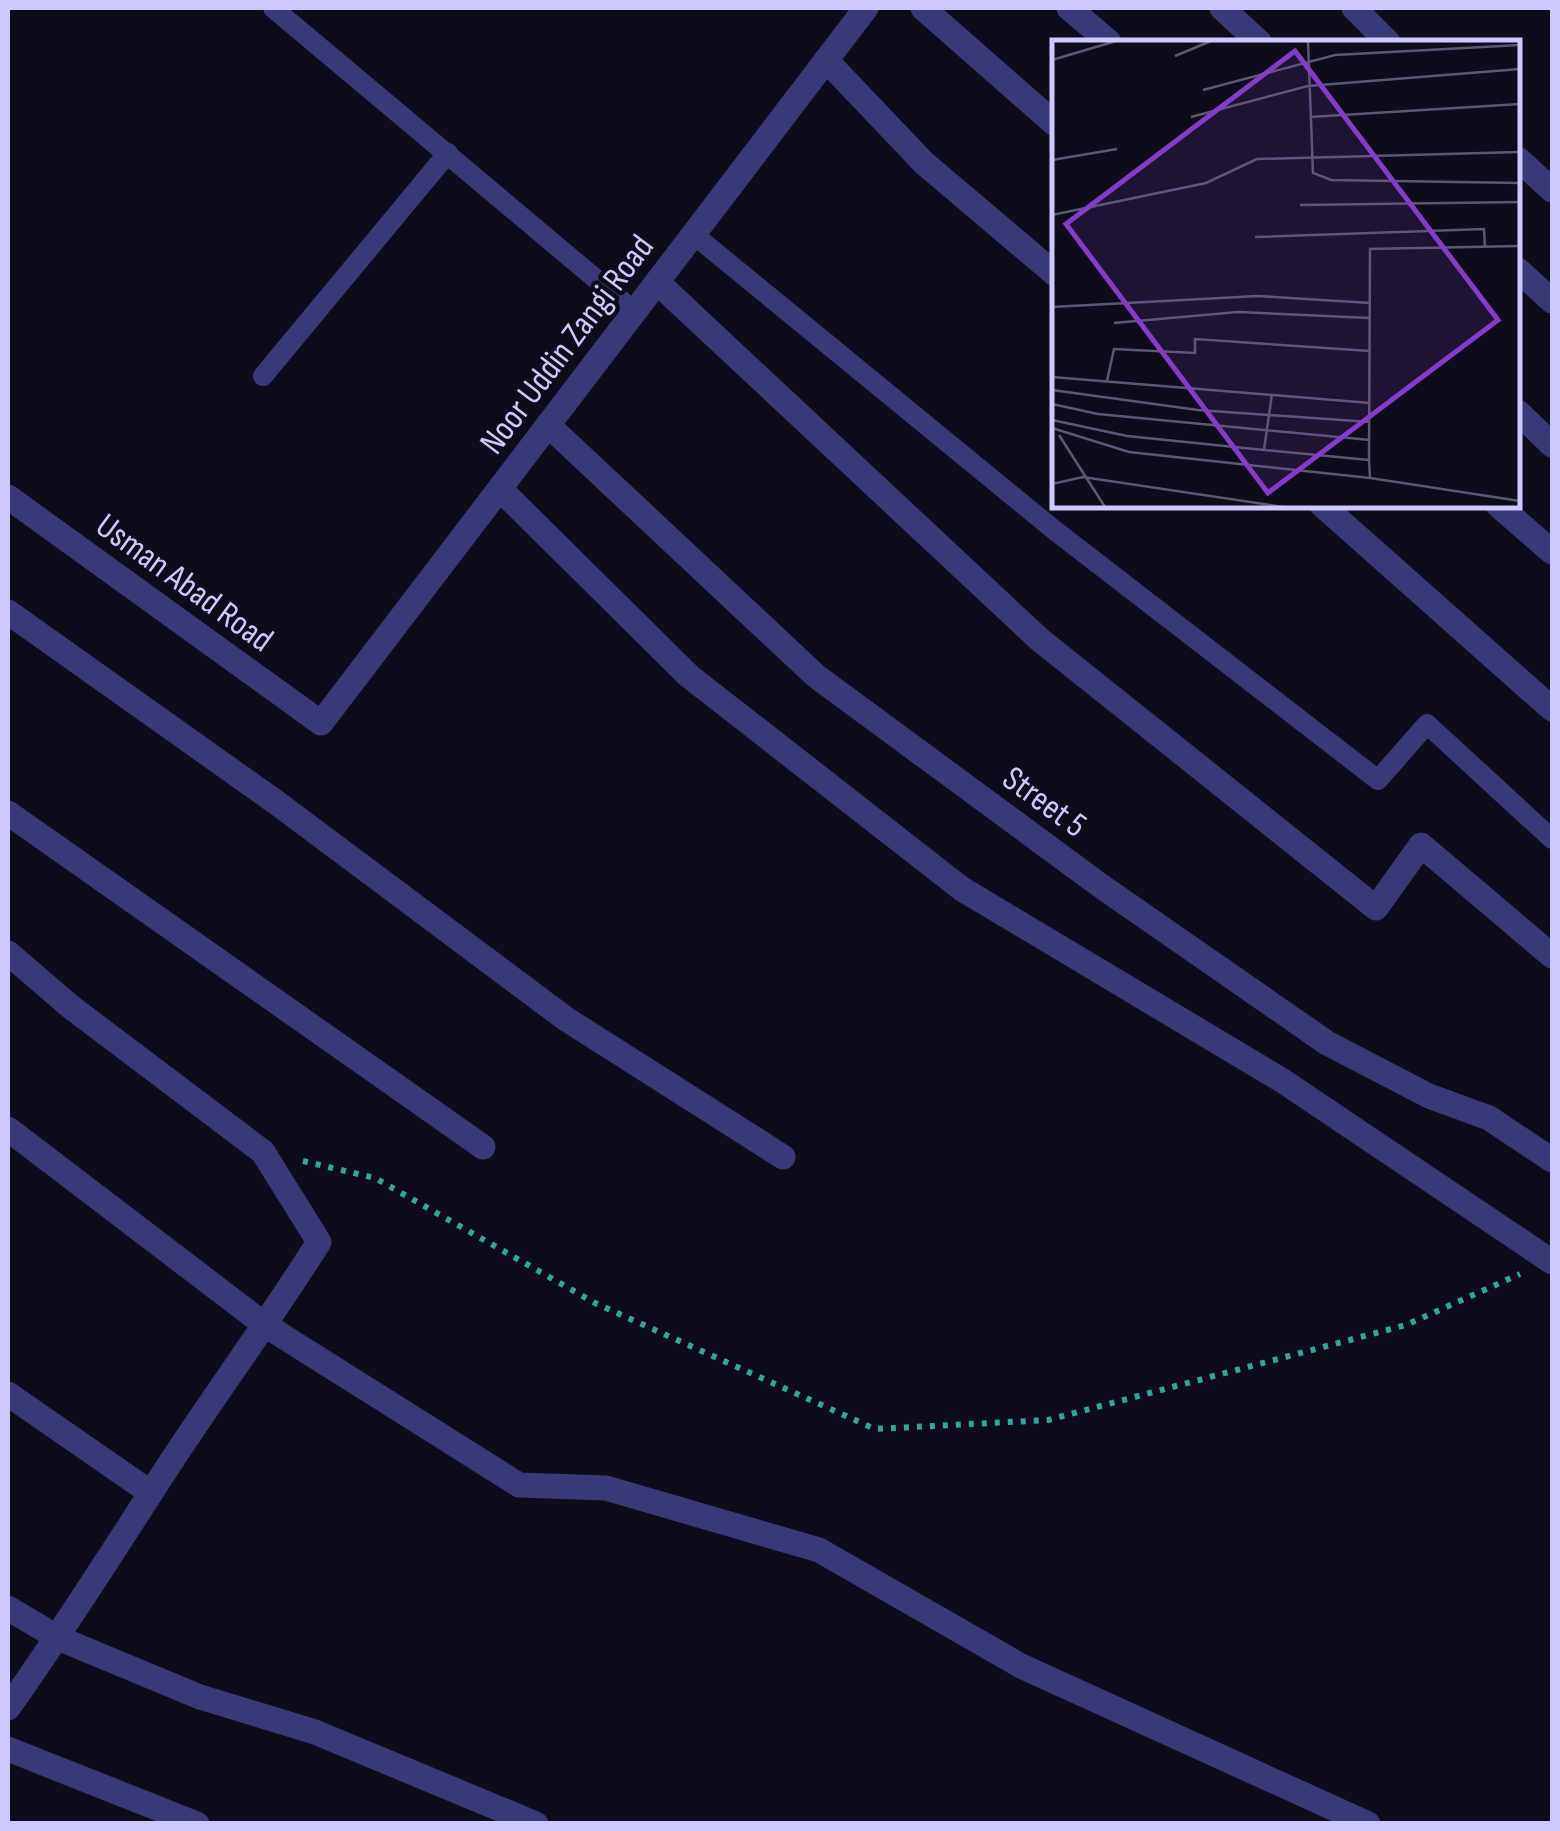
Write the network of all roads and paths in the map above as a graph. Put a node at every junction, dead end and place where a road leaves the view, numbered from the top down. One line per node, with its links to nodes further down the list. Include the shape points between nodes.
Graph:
1 (274, 8): 12 (lane)
2 (866, 8): 10 (street, Noor Uddin Zangi Road)
3 (923, 8): 11 (street)
4 (1069, 8): 7 (street)
5 (1222, 8): 8 (street)
6 (1354, 8): 9 (street)
7 (1107, 40)
8 (1256, 40)
9 (1386, 40)
10 (826, 60): 15 (street, Noor Uddin Zangi Road); 16 (street, via 924,163)
11 (1052, 121)
12 (448, 153): 20 (lane); 21 (lane)
13 (1520, 161): 14 (street)
14 (1552, 190)
15 (693, 234): 18 (street, Noor Uddin Zangi Road); 34 (lane, via 1053,529 1378,780 1427,724)
16 (1052, 271)
17 (1520, 272): 19 (street)
18 (658, 282): 20 (street, Noor Uddin Zangi Road); 36 (street, via 1039,640 1376,908 1421,845)
19 (1552, 301)
20 (634, 312): 23 (street, Noor Uddin Zangi Road)
21 (264, 376)
22 (1520, 414): 24 (street)
23 (548, 425): 25 (street, Noor Uddin Zangi Road); 41 (street, Street 5, via 816,676 1086,875 1327,1043 1429,1096 1489,1118)
24 (1552, 445)
25 (500, 489): 32 (street, Noor Uddin Zangi Road); 42 (street, via 689,676 962,889 1283,1082)
26 (8, 497): 32 (street, Usman Abad Road)
27 (1325, 508): 31 (street)
28 (1501, 508): 29 (street)
29 (1552, 552)
30 (8, 612): 40 (street, via 566,1019)
31 (1552, 709)
32 (321, 723)
33 (8, 812): 38 (street)
34 (1552, 839)
35 (8, 953): 39 (street)
36 (1552, 956)
37 (8, 1128): 43 (street)
38 (483, 1147)
39 (263, 1152): 42 (path, via 375,1178 595,1302 875,1429 1048,1420 1406,1325); 43 (street, via 319,1242)
40 (783, 1156)
41 (1552, 1160)
42 (1551, 1261)
43 (265, 1326): 45 (street); 52 (street, via 519,1485 606,1488 819,1550 1021,1666)
44 (8, 1394): 45 (street)
45 (151, 1493): 47 (street)
46 (8, 1608): 47 (street)
47 (58, 1638): 48 (street); 51 (street, via 200,1697 315,1732)
48 (8, 1708)
49 (8, 1749): 50 (street)
50 (197, 1824)
51 (536, 1824)
52 (1368, 1824)

